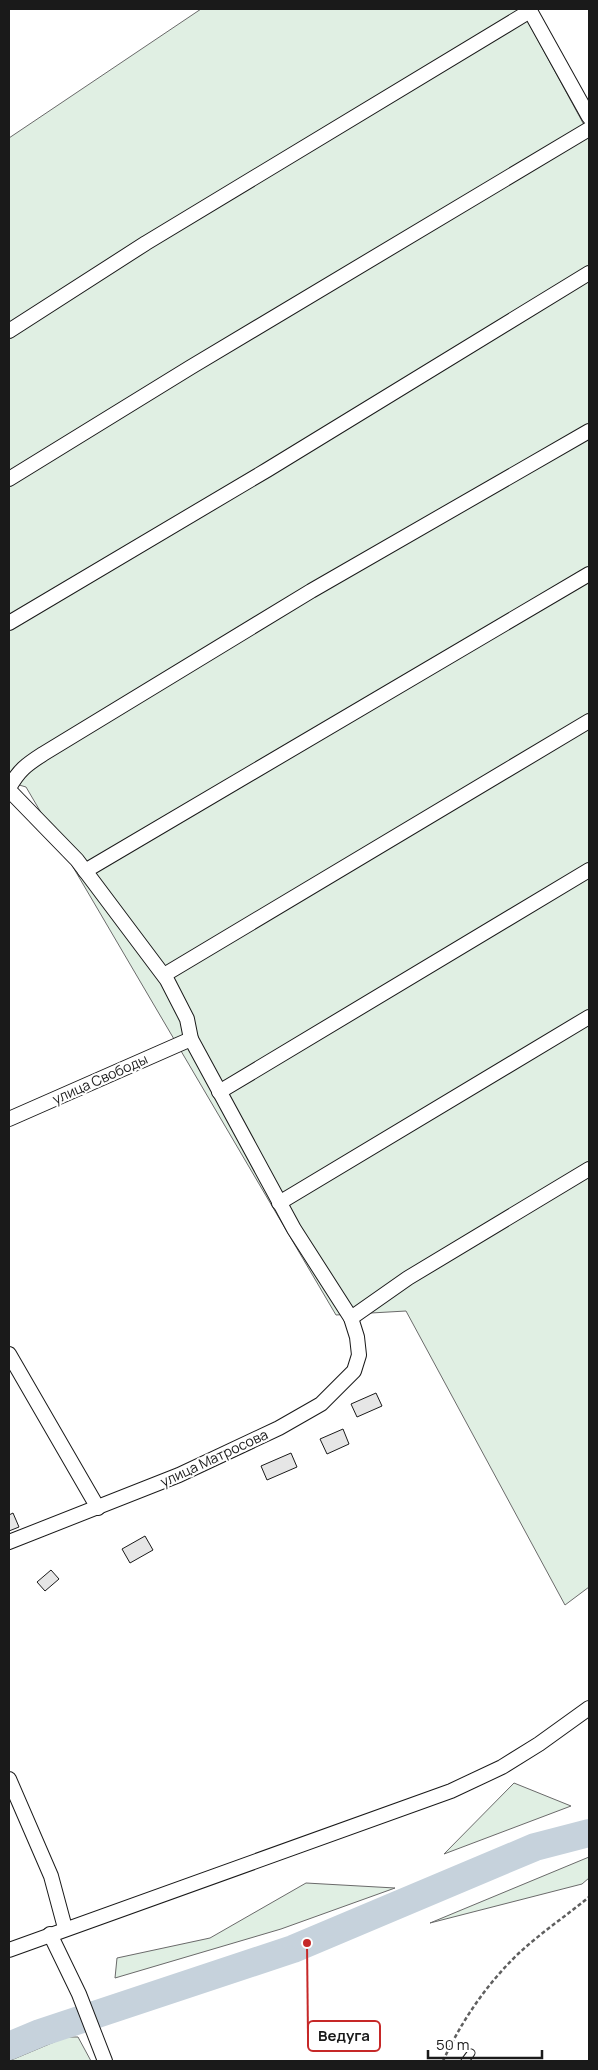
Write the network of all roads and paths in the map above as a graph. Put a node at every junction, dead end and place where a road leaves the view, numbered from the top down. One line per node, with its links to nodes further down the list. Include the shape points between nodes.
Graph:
1 (530, 10): 2 (street); 5 (street, via 146,242)
2 (589, 117)
3 (589, 129): 7 (street)
4 (589, 273): 9 (street)
5 (9, 331)
6 (589, 431): 11 (street, via 311,591 43,754 23,767)
7 (9, 479)
8 (589, 574): 12 (street)
9 (9, 623)
10 (589, 721): 14 (street)
11 (9, 789): 12 (street, улица Матросова)
12 (85, 870): 14 (street, улица Матросова)
13 (589, 870): 17 (street)
14 (164, 975): 16 (street, улица Матросова, via 187,1019)
15 (589, 1017): 20 (street)
16 (191, 1040): 17 (street, улица Матросова); 18 (street, улица Свободы)
17 (219, 1092): 20 (street, улица Матросова)
18 (9, 1119)
19 (589, 1169): 21 (street, via 408,1278)
20 (279, 1203): 21 (street, улица Матросова)
21 (351, 1318): 23 (street, улица Матросова, via 359,1355 354,1371 321,1404 279,1428 187,1471)
22 (9, 1354): 23 (street)
23 (98, 1508): 24 (street, улица Матросова)
24 (9, 1542)
25 (589, 1708): 28 (street, via 502,1767 451,1791)
26 (9, 1778): 28 (street, via 51,1876)
27 (589, 1897): 33 (path, via 517,1954 483,1993 454,2036)
28 (65, 1928): 29 (street)
29 (50, 1934): 30 (street); 32 (street, via 79,1994)
30 (9, 1950)
31 (471, 2053): 34 (lane)
32 (105, 2061)
33 (443, 2061)
34 (465, 2061)

